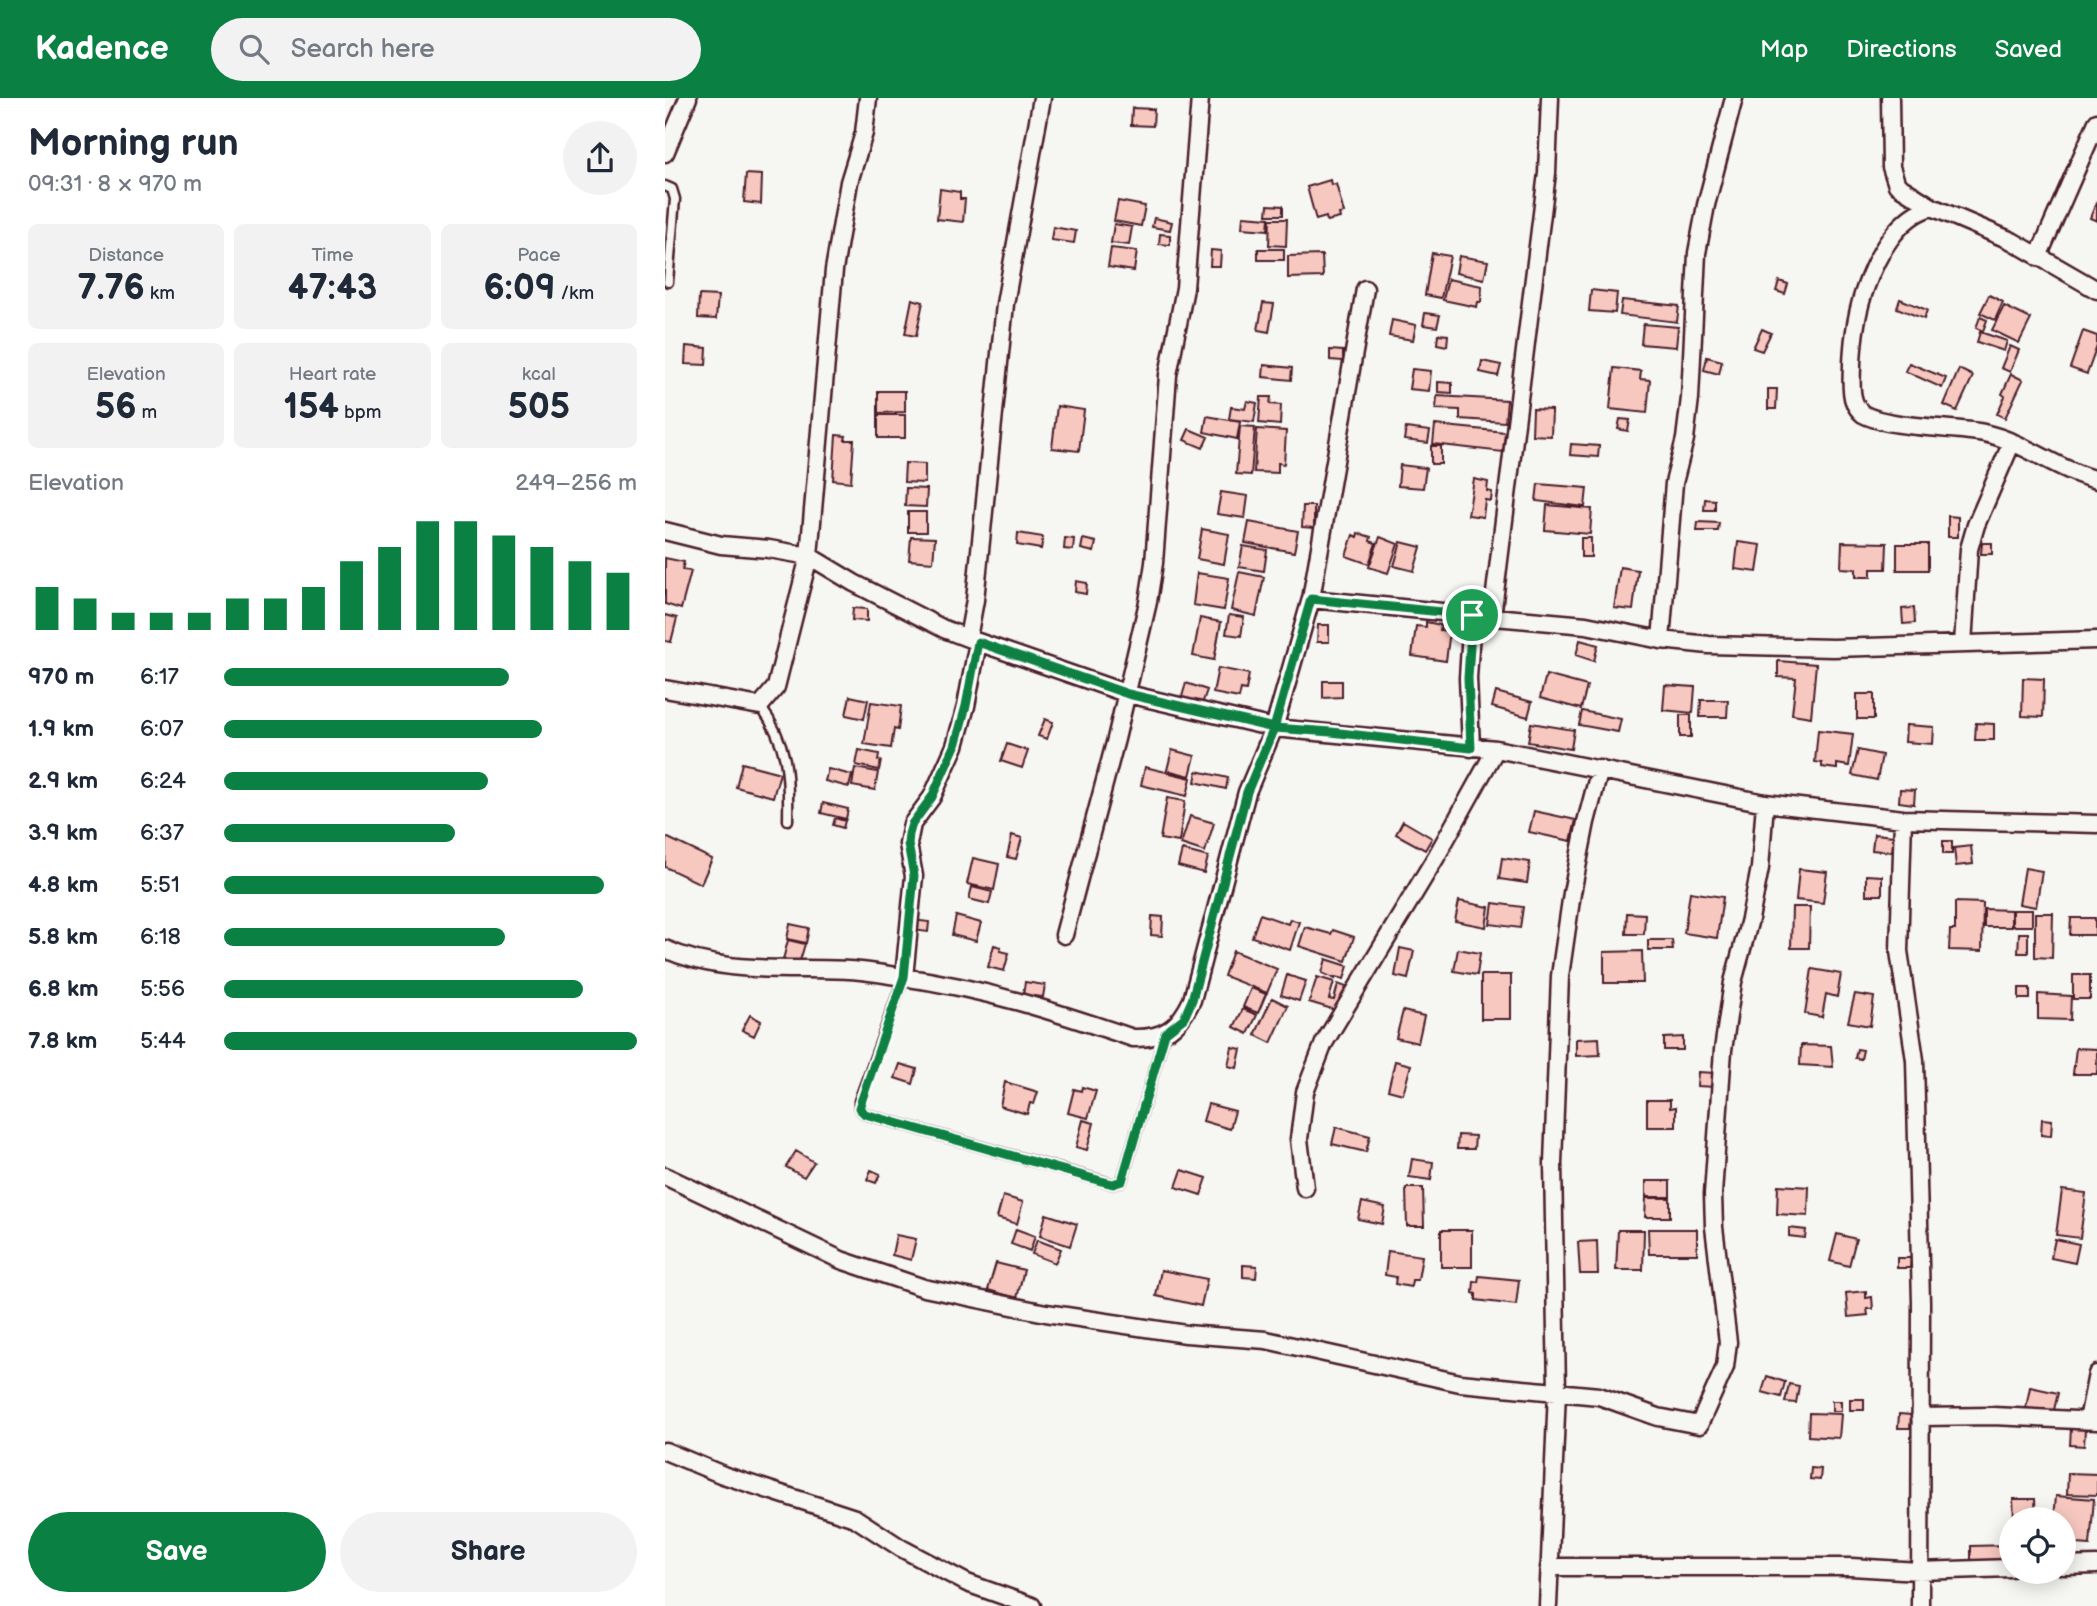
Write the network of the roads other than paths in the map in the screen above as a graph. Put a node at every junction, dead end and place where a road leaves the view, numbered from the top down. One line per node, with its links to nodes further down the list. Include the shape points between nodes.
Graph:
1 (688, 98): 9 (street)
2 (867, 98): 19 (street, via 864,133 849,182 834,270)
3 (1042, 98): 23 (street, via 1005,304)
4 (1200, 98): 28 (street, via 1185,288 1163,419 1154,563)
5 (1551, 98): 22 (street, via 1547,173)
6 (1734, 98): 24 (street, via 1697,253 1690,398 1674,483)
7 (1890, 98): 11 (street, via 1891,167 1897,185)
8 (2097, 122): 12 (street)
9 (665, 153)
10 (665, 186): 13 (lane, via 672,189 675,199)
11 (1932, 207): 12 (street); 16 (street, via 1919,210 1890,239 1872,270 1860,303 1853,352 1854,401 1862,413 1882,420 1984,433)
12 (2038, 257): 15 (street)
13 (669, 282)
14 (1364, 289): 20 (street)
15 (2097, 290)
16 (2012, 442): 17 (street); 26 (street, via 1969,549)
17 (2097, 480)
18 (665, 531): 19 (street, via 721,545)
19 (809, 555): 23 (street, via 854,583); 29 (street, via 776,687)
20 (1311, 599): 21 (street); 30 (street)
21 (1472, 615): 22 (street); 31 (street, via 1468,678)
22 (1492, 617): 24 (street, via 1586,625)
23 (973, 640): 28 (street); 40 (street, via 966,706 955,746 909,834 914,876)
24 (1661, 640): 26 (street, via 1833,648)
25 (2097, 640): 26 (street)
26 (1963, 644)
27 (665, 689): 29 (street)
28 (1128, 694): 30 (street); 38 (street)
29 (760, 706): 36 (lane, via 774,724 784,754)
30 (1274, 728): 31 (street); 41 (street, via 1247,792 1192,1000 1184,1018)
31 (1471, 748): 32 (street)
32 (1496, 749): 33 (street); 43 (street, via 1324,1043 1305,1093 1299,1139)
33 (1600, 769): 34 (street); 45 (street, via 1572,893 1560,976 1553,1163)
34 (1765, 803): 35 (street); 45 (street, via 1760,869 1733,982 1723,1050 1713,1194 1728,1342 1725,1367 1699,1425 1658,1417 1599,1395)
35 (1903, 819): 37 (street); 46 (street, via 1899,951 1915,1060)
36 (788, 820)
37 (2097, 824)
38 (1064, 935)
39 (665, 949): 40 (street, via 716,964)
40 (904, 977): 41 (street, via 986,991 1133,1038); 41 (lane, via 859,1108 865,1114 1113,1184 1122,1181)
41 (1165, 1033)
42 (665, 1176): 45 (street, via 841,1260 923,1288 1046,1313 1186,1334 1266,1340 1460,1383)
43 (1305, 1188)
44 (2097, 1374): 47 (street)
45 (1557, 1391): 51 (street)
46 (1920, 1417): 47 (street); 53 (street)
47 (2093, 1420)
48 (665, 1451): 54 (street, via 855,1518 967,1583)
49 (2097, 1564): 50 (street)
50 (2076, 1565)
51 (1549, 1567): 53 (street); 55 (street)
52 (1999, 1568): 53 (street)
53 (1919, 1571): 56 (street)
54 (1032, 1606)
55 (1548, 1606)
56 (1920, 1606)

